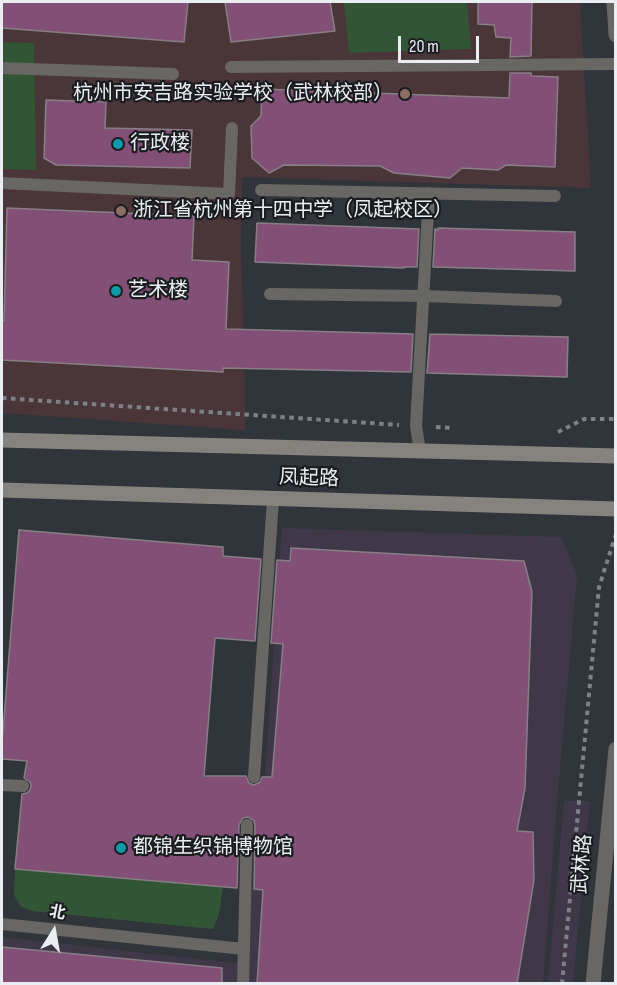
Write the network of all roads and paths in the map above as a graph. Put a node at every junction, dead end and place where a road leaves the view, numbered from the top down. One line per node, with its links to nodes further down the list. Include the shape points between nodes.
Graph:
1 (614, 2): 2 (street)
2 (615, 35)
3 (615, 64): 4 (lane)
4 (231, 67)
5 (2, 68): 6 (lane)
6 (174, 74)
7 (232, 128): 8 (lane, via 229,194)
8 (2, 183)
9 (261, 190): 10 (lane)
10 (429, 193): 11 (lane); 13 (lane)
11 (555, 196)
12 (270, 294): 13 (lane)
13 (424, 296): 14 (lane); 17 (lane)
14 (556, 301)
15 (2, 398): 17 (path)
16 (615, 419): 19 (path, via 584,419)
17 (416, 426): 18 (path); 21 (lane)
18 (462, 429)
19 (553, 435)
20 (2, 440): 21 (main road)
21 (420, 451): 22 (main road)
22 (615, 456)
23 (2, 490): 24 (main road, 凤起路)
24 (273, 499): 25 (main road, 凤起路); 28 (lane)
25 (615, 509)
26 (615, 534): 35 (path, via 599,587)
27 (615, 749): 36 (street, 武林路)
28 (254, 777)
29 (2, 785): 30 (lane)
30 (23, 786)
31 (247, 825): 33 (lane)
32 (2, 924): 33 (lane)
33 (244, 949): 34 (lane)
34 (243, 984)
35 (562, 984)
36 (593, 984)

